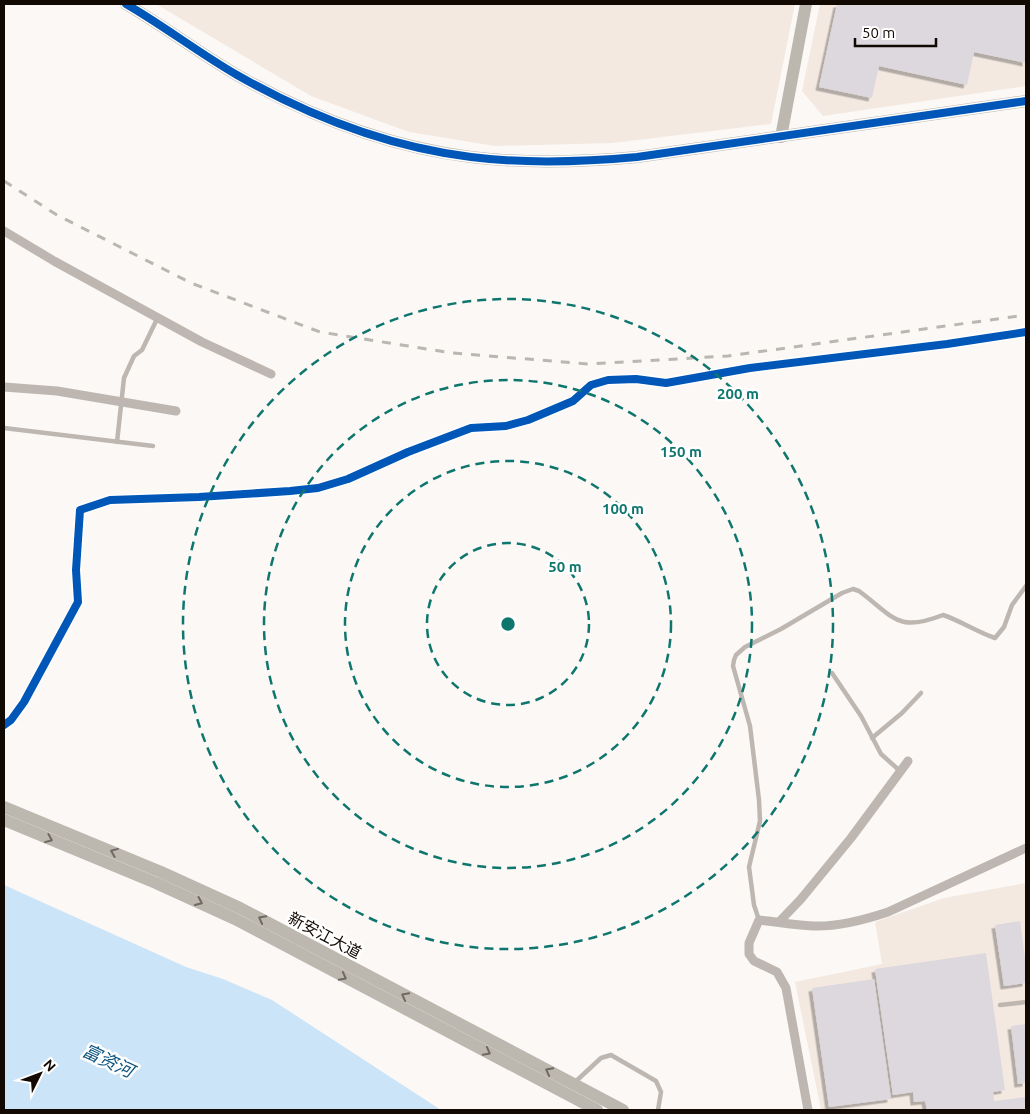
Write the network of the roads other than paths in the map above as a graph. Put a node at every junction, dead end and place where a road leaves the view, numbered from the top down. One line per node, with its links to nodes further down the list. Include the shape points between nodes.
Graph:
1 (126, 4): 4 (main road, via 212,60 297,106 373,135 438,151 506,160 576,162)
2 (806, 4): 4 (main road)
3 (1026, 101): 4 (main road)
4 (781, 137)
5 (4, 230): 6 (street)
6 (158, 318): 8 (street); 10 (lane, via 142,350 134,356 127,370)
7 (1026, 332): 18 (street, via 750,368 666,383 608,380 591,385 573,401 528,420 506,426 472,428 348,479 318,488 110,500 80,510 76,570 78,602 24,702)
8 (271, 374)
9 (4, 387): 10 (street, via 57,391)
10 (121, 402): 11 (street); 13 (lane)
11 (176, 411)
12 (4, 428): 13 (lane)
13 (117, 442): 14 (lane)
14 (153, 446)
15 (1026, 586): 25 (lane, via 995,638 943,614 915,623 897,621 853,589 745,647 736,655 733,666 750,726 759,800 760,821 749,867)
16 (832, 673): 19 (lane)
17 (921, 693): 19 (lane)
18 (4, 724)
19 (872, 738): 21 (lane, via 881,754)
20 (908, 761): 21 (street)
21 (901, 772): 26 (street, via 820,876)
22 (4, 807): 29 (main road, 新安江大道, one-way to 22, via 240,908)
23 (4, 820): 30 (main road, 新安江大道, one-way to 30, via 235,919)
24 (1026, 848): 26 (street, via 873,917 814,926)
25 (759, 920): 26 (street); 33 (street, via 749,943 749,954 754,961 776,972 786,988)
26 (779, 922)
27 (1026, 1002): 28 (lane)
28 (1000, 1006)
29 (573, 1084): 31 (main road, 新安江大道); 32 (lane, via 601,1058 611,1055 656,1081 661,1092)
30 (597, 1110)
31 (623, 1110)
32 (658, 1110)
33 (808, 1110)

